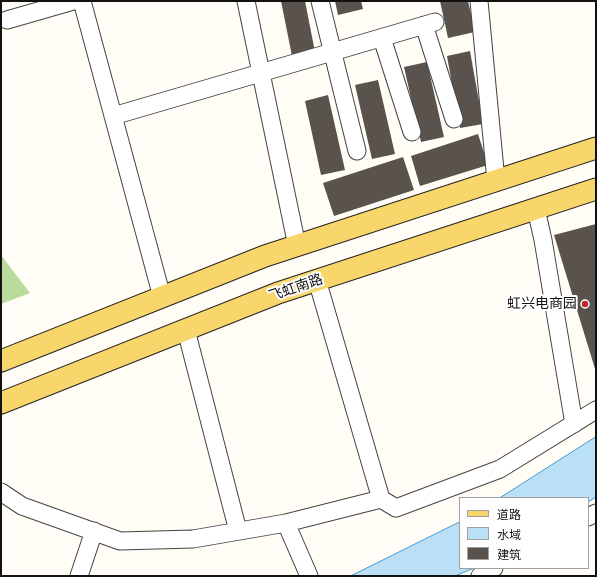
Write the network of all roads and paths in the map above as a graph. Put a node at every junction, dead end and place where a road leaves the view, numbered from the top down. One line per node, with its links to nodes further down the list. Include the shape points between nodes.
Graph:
1 (73, 1): 6 (street)
2 (82, 1): 10 (street)
3 (246, 1): 9 (street)
4 (320, 1): 8 (street)
5 (479, 1): 15 (street)
6 (7, 20)
7 (382, 38): 8 (street); 11 (street, via 430,24); 12 (street)
8 (333, 52): 9 (street); 14 (street)
9 (261, 73): 10 (street); 18 (street)
10 (113, 116): 20 (street)
11 (454, 118)
12 (412, 132)
13 (596, 148): 15 (main road)
14 (357, 151)
15 (496, 181): 18 (main road)
16 (596, 189): 17 (main road, 飞虹南路)
17 (536, 209): 19 (main road, 飞虹南路); 25 (street)
18 (297, 246): 20 (main road)
19 (317, 280): 21 (main road, 飞虹南路); 27 (street)
20 (162, 297): 22 (main road)
21 (186, 330): 23 (main road, 飞虹南路); 30 (street)
22 (1, 361)
23 (1, 403)
24 (596, 410): 25 (street)
25 (574, 424): 27 (street, via 500,469 396,508)
26 (1, 492): 29 (street, via 22,506)
27 (380, 499): 28 (street)
28 (286, 522): 30 (street); 33 (street)
29 (94, 531): 30 (street, via 120,541 193,539); 32 (street)
30 (238, 531)
31 (492, 569): 34 (street)
32 (79, 576)
33 (309, 576)
34 (480, 576)

